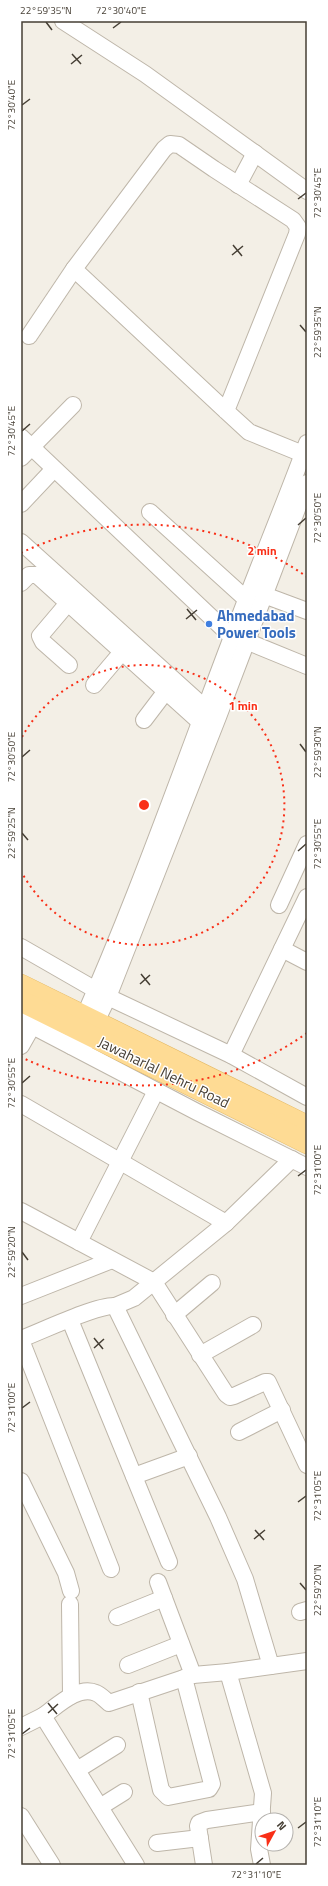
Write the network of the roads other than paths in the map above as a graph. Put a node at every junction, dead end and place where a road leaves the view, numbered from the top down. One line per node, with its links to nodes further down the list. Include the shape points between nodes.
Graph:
1 (63, 21): 2 (street, via 145,74)
2 (255, 153): 3 (street); 4 (street)
3 (238, 185): 5 (street, via 179,144 170,144); 8 (street, via 293,220 298,227)
4 (307, 191)
5 (74, 269): 6 (street); 8 (street)
6 (29, 336)
7 (73, 406): 9 (street)
8 (226, 411): 10 (street, via 249,432)
9 (24, 447): 11 (street)
10 (305, 448): 18 (street)
11 (54, 469): 13 (street); 23 (street)
12 (307, 483): 17 (street)
13 (21, 504)
14 (150, 512): 18 (street)
15 (22, 545): 29 (street)
16 (21, 583): 19 (street, via 29,575 37,575)
17 (264, 594): 20 (street); 23 (street)
18 (246, 599): 23 (street)
19 (67, 602): 21 (street); 22 (street); 24 (street); 25 (street, via 40,636 43,642)
20 (307, 611)
21 (35, 626)
22 (51, 637)
23 (239, 639): 26 (street); 29 (street); 39 (street, via 218,717)
24 (122, 652): 27 (street); 28 (street)
25 (69, 665)
26 (307, 666)
27 (94, 685)
28 (166, 691): 29 (street); 30 (street)
29 (203, 715): 39 (street)
30 (144, 720)
31 (307, 844): 32 (street)
32 (302, 867): 34 (street)
33 (307, 897): 36 (street)
34 (279, 905)
35 (21, 947): 39 (street)
36 (282, 950): 37 (street); 44 (street)
37 (307, 962)
38 (21, 985): 42 (main road, Jawaharlal Nehru Road)
39 (102, 994): 42 (street); 44 (street)
40 (21, 1001): 41 (main road, Jawaharlal Nehru Road)
41 (32, 1019): 42 (main road, Jawaharlal Nehru Road); 43 (street)
42 (84, 1033): 45 (street); 48 (main road, Jawaharlal Nehru Road); 49 (main road, Jawaharlal Nehru Road)
43 (21, 1046)
44 (231, 1055): 46 (street)
45 (156, 1090): 50 (street); 51 (street)
46 (307, 1097)
47 (21, 1104): 51 (street)
48 (307, 1126)
49 (307, 1143)
50 (292, 1160): 52 (street); 54 (street)
51 (121, 1161): 54 (street); 55 (street)
52 (307, 1167)
53 (21, 1211): 55 (street)
54 (226, 1223): 57 (street)
55 (79, 1242): 56 (street)
56 (112, 1260): 57 (street); 59 (street)
57 (154, 1282): 60 (street, via 134,1298); 61 (street)
58 (212, 1283): 61 (street)
59 (21, 1296)
60 (115, 1306): 62 (street, via 107,1306); 69 (street)
61 (174, 1315): 65 (street)
62 (70, 1320): 64 (street); 71 (street)
63 (253, 1325): 65 (street)
64 (21, 1340): 74 (street)
65 (200, 1355): 66 (street, via 230,1397 268,1382)
66 (282, 1410): 67 (street); 68 (street)
67 (239, 1432)
68 (301, 1437): 70 (street)
69 (189, 1456): 71 (street); 81 (street, via 245,1579)
70 (307, 1465)
71 (134, 1476): 73 (street)
72 (21, 1481): 85 (street, via 66,1573 70,1598)
73 (169, 1562)
74 (112, 1569)
75 (158, 1582): 76 (street)
76 (164, 1598): 77 (street); 78 (street)
77 (117, 1617)
78 (181, 1644): 80 (street); 83 (street)
79 (307, 1661): 81 (street)
80 (128, 1665)
81 (271, 1666): 82 (street)
82 (228, 1672): 83 (street); 92 (street, via 263,1793)
83 (189, 1676): 84 (street); 84 (street, via 212,1784 209,1789 168,1798 163,1794)
84 (139, 1692): 85 (street, via 109,1703 97,1693 88,1692)
85 (71, 1696): 86 (street)
86 (43, 1716): 87 (street); 89 (street)
87 (21, 1727)
88 (117, 1746): 89 (street)
89 (77, 1770): 91 (street)
90 (124, 1792): 91 (street)
91 (100, 1807): 99 (street)
92 (262, 1812)
93 (254, 1813): 95 (street, via 202,1821 198,1826)
94 (21, 1816): 98 (street)
95 (200, 1838): 96 (street); 100 (street)
96 (157, 1843)
97 (260, 1852): 101 (street)
98 (52, 1865)
99 (136, 1865)
100 (204, 1865)
101 (262, 1865)

